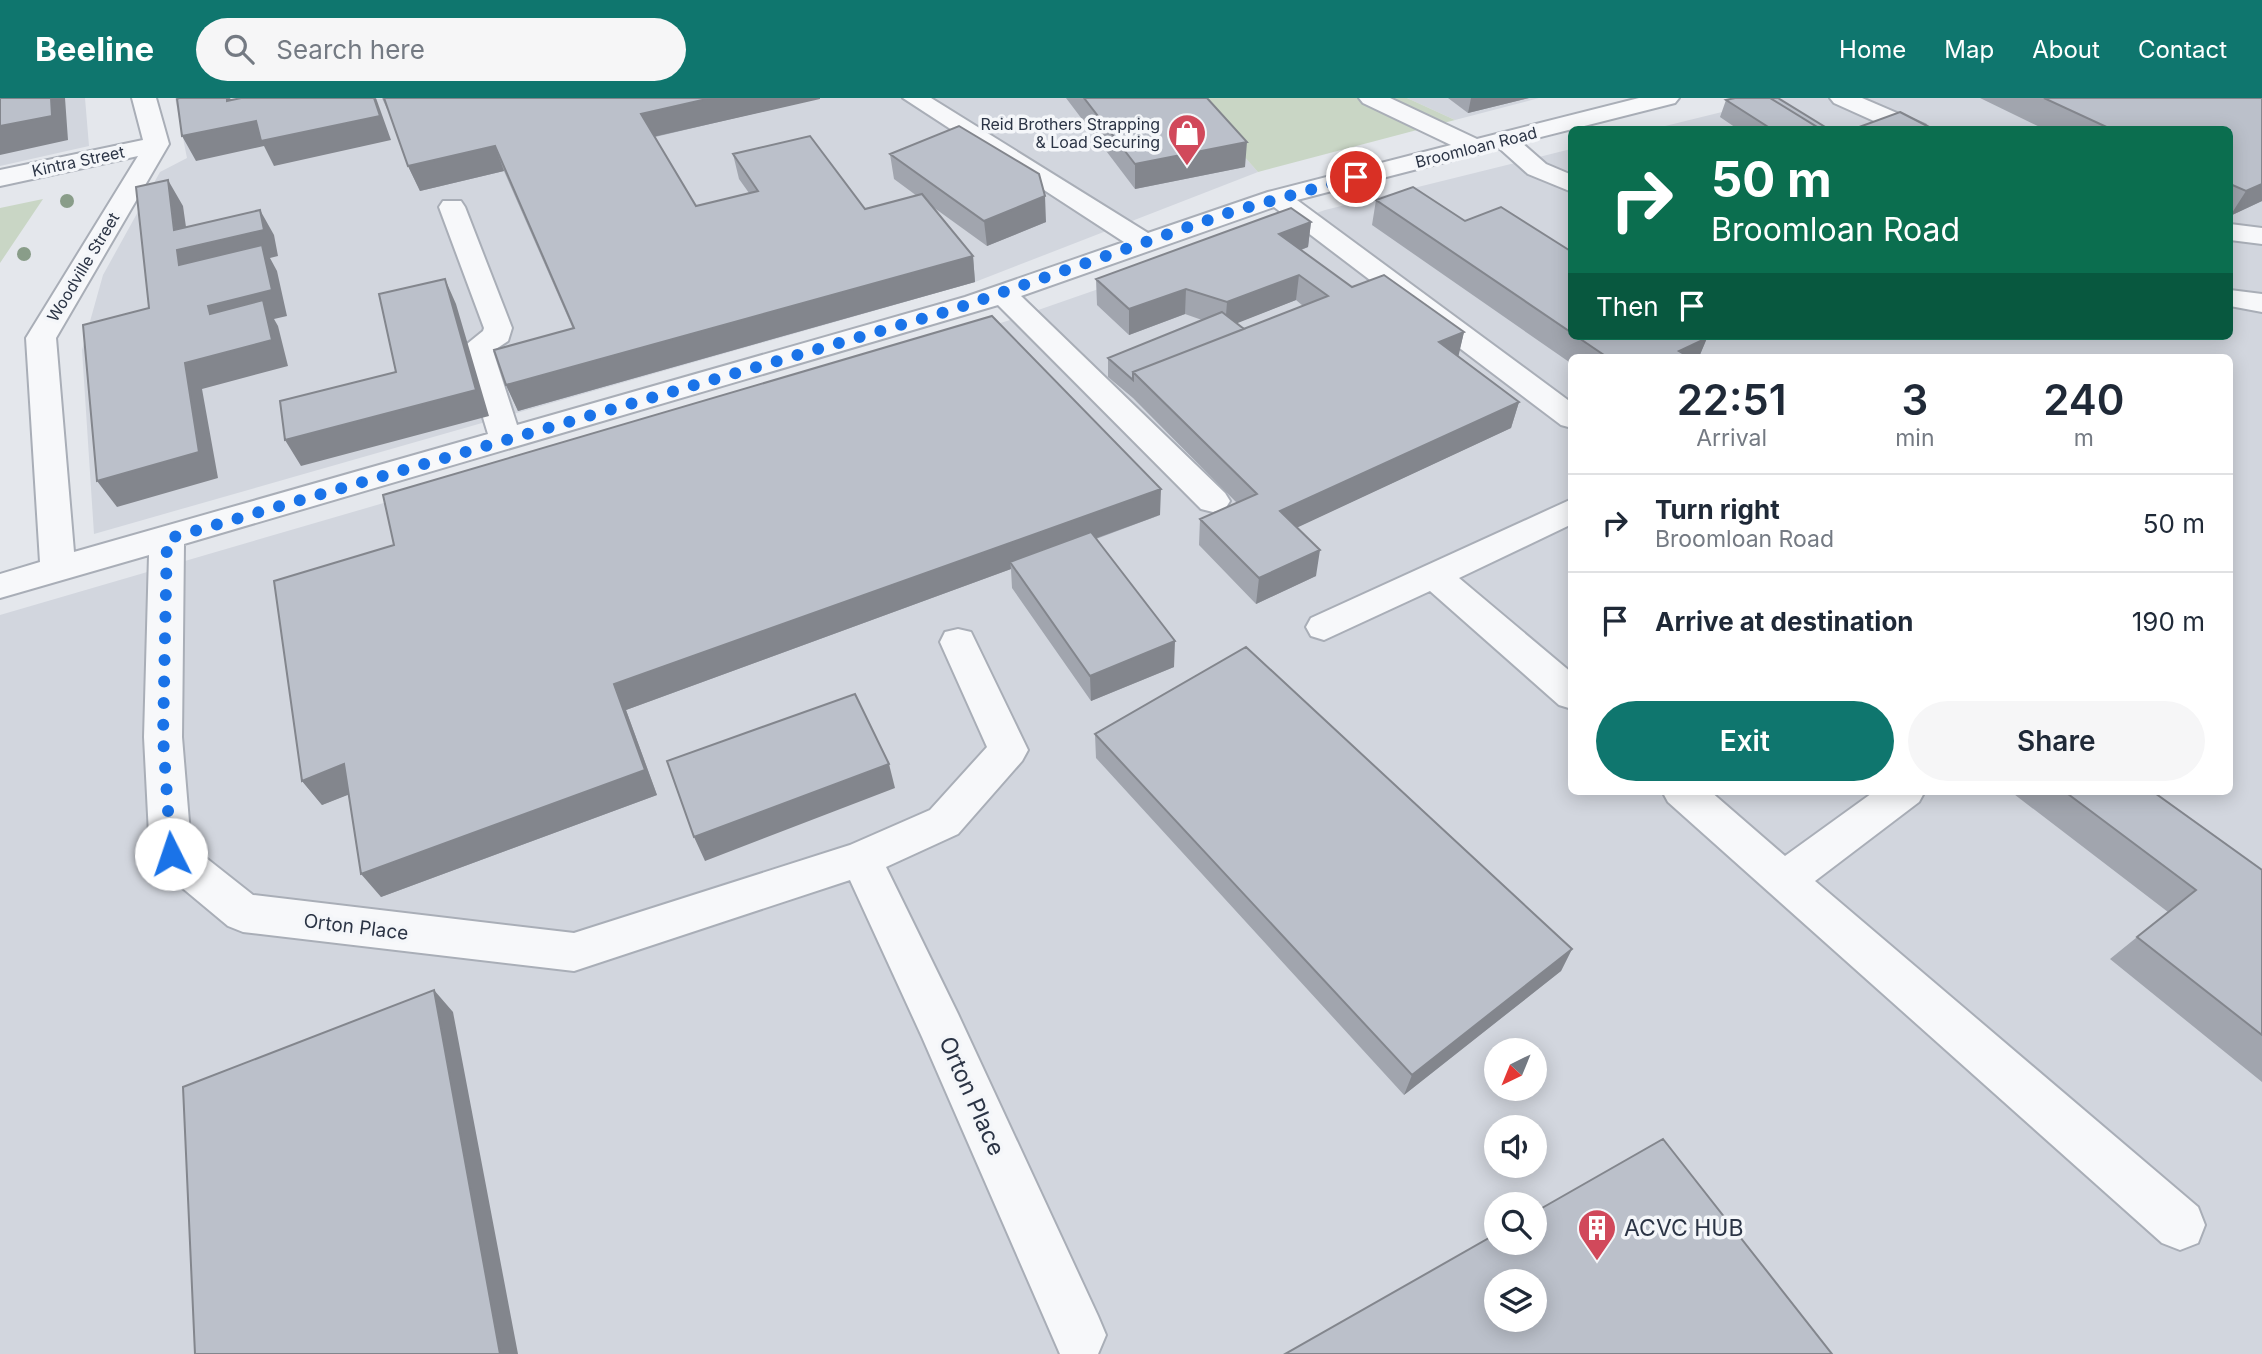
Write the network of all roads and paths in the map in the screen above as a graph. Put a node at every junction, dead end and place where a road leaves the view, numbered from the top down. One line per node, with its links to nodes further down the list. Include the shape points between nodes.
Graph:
1 (915, 98): 15 (street)
2 (1371, 98): 8 (street)
3 (1667, 98): 8 (street, Broomloan Road)
4 (1842, 98): 6 (street)
5 (148, 99): 7 (street)
6 (1907, 126)
7 (157, 144): 9 (street, Kintra Street); 24 (street, Woodville Street, via 41,338)
8 (1490, 144): 10 (street); 11 (street, Broomloan Road)
9 (0, 178)
10 (1568, 182)
11 (1277, 197): 15 (street, Broomloan Road); 19 (street)
12 (452, 207): 20 (street, via 498,328 492,341 477,348)
13 (2233, 232): 14 (street)
14 (2262, 236)
15 (1145, 243): 16 (street, Broomloan Road)
16 (1003, 294): 20 (street, Broomloan Road); 21 (street)
17 (2233, 298): 18 (street)
18 (2262, 303)
19 (1568, 415)
20 (506, 441): 23 (street, Broomloan Road)
21 (1213, 501)
22 (1568, 512): 25 (street)
23 (167, 539): 24 (street, Broomloan Road); 32 (street, Orton Place, via 163,737 171,854 243,913 575,952)
24 (58, 571): 26 (street, Broomloan Road)
25 (1435, 576): 27 (street); 29 (street)
26 (0, 586)
27 (1324, 627)
28 (958, 642): 32 (street, Orton Place, via 1009,750 944,822)
29 (1568, 692)
30 (1687, 795): 33 (street)
31 (1901, 795): 33 (street)
32 (861, 859): 35 (street, Orton Place)
33 (1784, 880): 34 (street)
34 (2180, 1225)
35 (1079, 1335)

